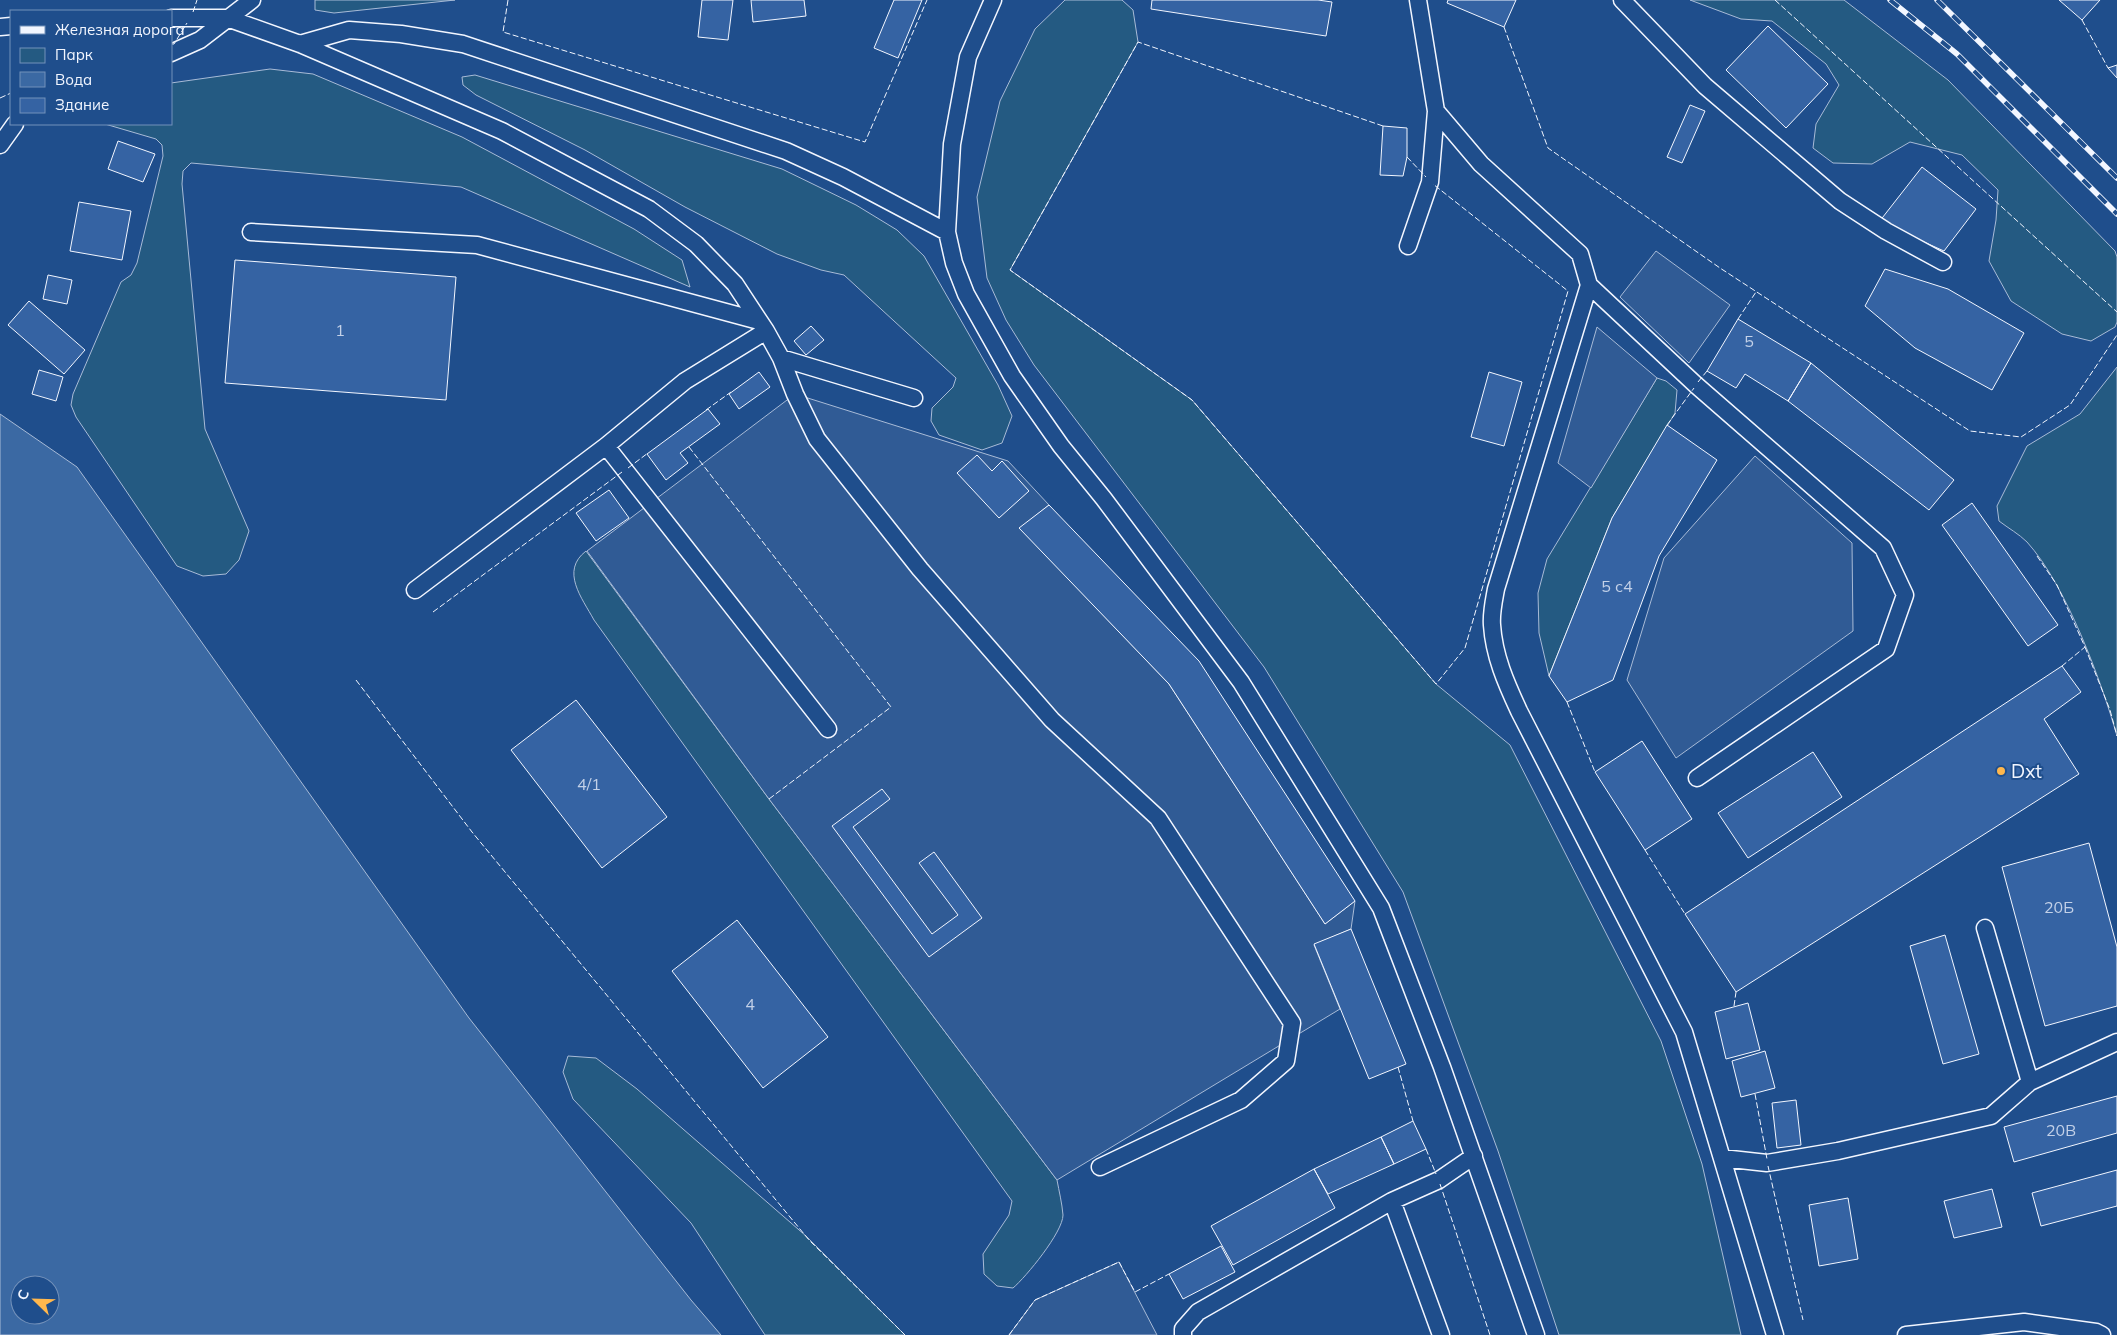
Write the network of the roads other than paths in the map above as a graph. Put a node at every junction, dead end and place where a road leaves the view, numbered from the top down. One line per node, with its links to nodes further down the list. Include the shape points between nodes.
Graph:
1 (252, 0): 6 (lane)
2 (994, 0): 13 (lane, via 968,57 952,144)
3 (1418, 0): 9 (lane)
4 (1622, 0): 15 (lane, via 1705,86 1840,201)
5 (172, 18): 6 (lane)
6 (227, 18): 7 (lane); 8 (lane, via 200,40)
7 (300, 44): 13 (lane, via 349,30 463,44 786,151 843,176); 17 (lane, via 502,131 649,209 696,244 735,284)
8 (172, 53)
9 (1436, 111): 14 (lane, via 1430,182); 16 (lane, via 1481,164 1580,254)
10 (14, 125): 11 (lane)
11 (0, 144)
12 (250, 232): 17 (lane, via 477,245)
13 (947, 232): 27 (lane, via 966,294 1012,376 1241,682 1381,908)
14 (1408, 246)
15 (1943, 262)
16 (1589, 285): 23 (lane, via 1696,385 1883,548 1905,595 1886,649); 28 (lane, via 1496,589 1492,623 1496,652 1519,711 1684,1032)
17 (763, 326): 18 (lane); 20 (lane, via 685,382)
18 (782, 358): 19 (lane); 29 (lane, via 817,439 920,569 1052,720 1158,818 1292,1022 1286,1061 1241,1100)
19 (914, 398)
20 (606, 446): 21 (lane); 22 (lane)
21 (415, 590)
22 (828, 729)
23 (1697, 778)
24 (1985, 928): 26 (lane)
25 (2117, 1042): 26 (lane)
26 (2030, 1082): 28 (lane, via 1991,1116 1838,1152 1767,1163)
27 (1474, 1156): 30 (lane, via 1438,1180); 33 (lane)
28 (1722, 1158): 34 (lane)
29 (1100, 1167)
30 (1392, 1201): 31 (lane, via 1198,1312 1183,1329); 32 (lane)
31 (1183, 1335)
32 (1441, 1335)
33 (1536, 1335)
34 (1775, 1335)
35 (1906, 1335): 36 (lane, via 2024,1322)
36 (2102, 1335)

